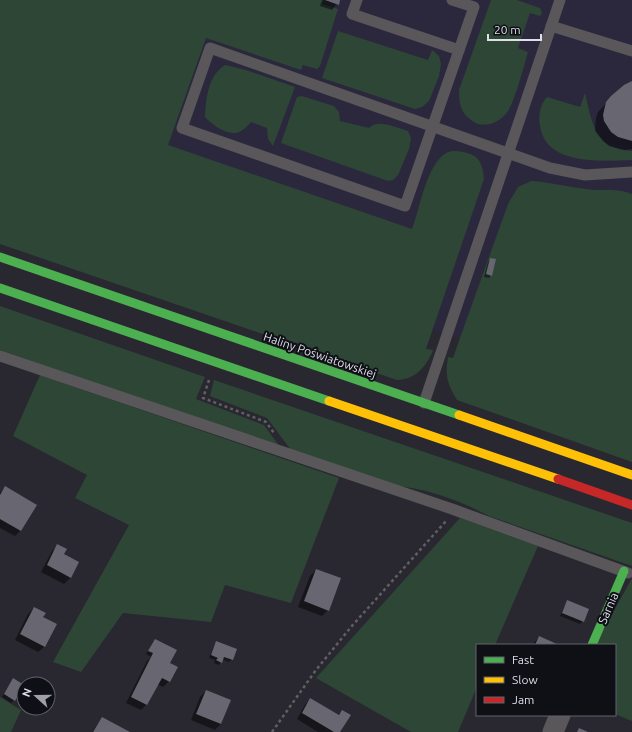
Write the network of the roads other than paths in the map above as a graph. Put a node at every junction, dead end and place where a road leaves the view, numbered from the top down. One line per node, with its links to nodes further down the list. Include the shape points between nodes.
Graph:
1 (357, 0): 5 (lane, via 352,14)
2 (452, 0): 5 (lane, via 474,7)
3 (560, 0): 4 (lane)
4 (551, 26): 6 (lane); 8 (lane)
5 (459, 50): 7 (lane)
6 (632, 51)
7 (433, 126): 7 (lane, via 210,48 182,128 405,206); 8 (lane)
8 (509, 152): 9 (lane, via 550,168 585,175); 13 (lane)
9 (632, 172)
10 (0, 257): 13 (main road, Haliny Poświatowskiej)
11 (0, 288): 15 (main road)
12 (0, 356): 16 (lane, via 452,509)
13 (424, 403): 14 (main road, Haliny Poświatowskiej)
14 (632, 474)
15 (632, 505)
16 (628, 573): 17 (main road, Sarnia)
17 (592, 644)
18 (560, 716): 19 (street)
19 (553, 732)

